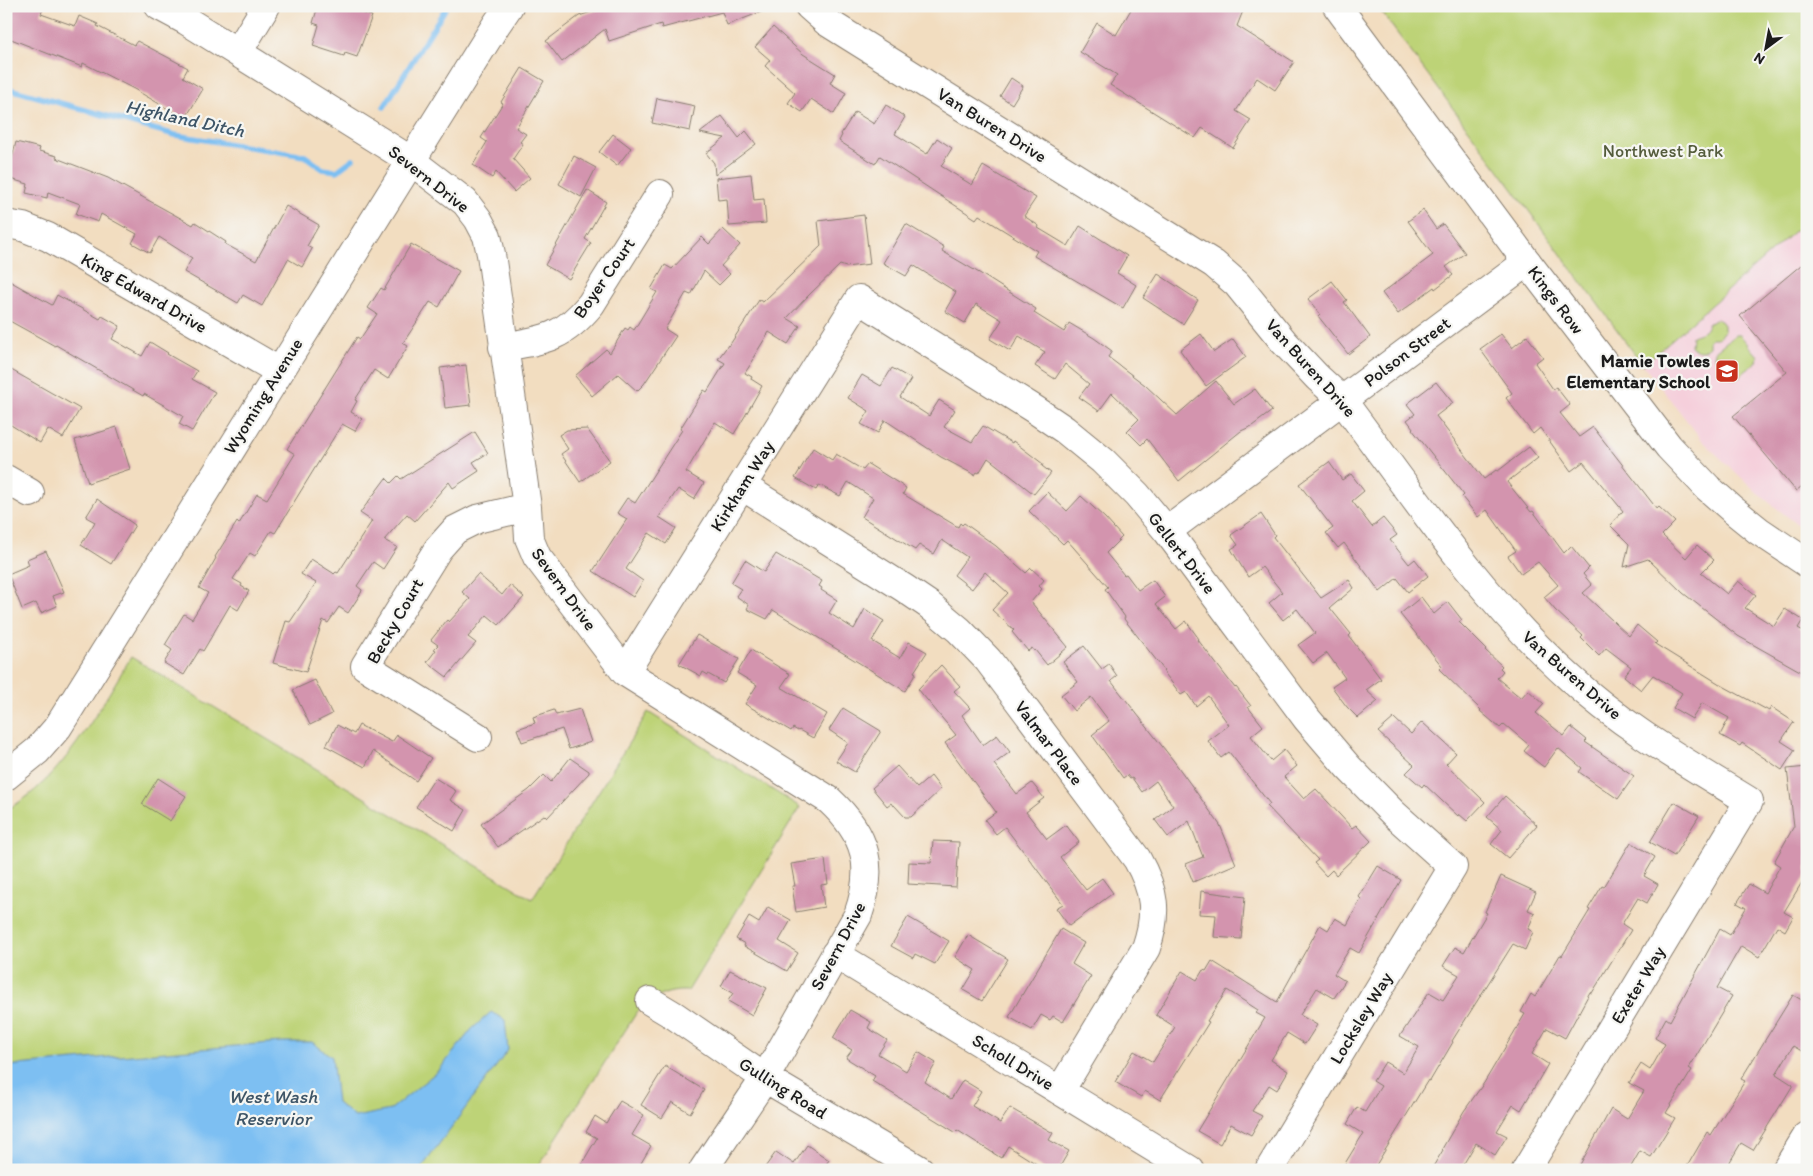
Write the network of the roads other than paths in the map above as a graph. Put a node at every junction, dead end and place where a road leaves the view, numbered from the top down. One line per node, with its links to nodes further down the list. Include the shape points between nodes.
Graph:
1 (159, 6): 6 (street, Severn Drive)
2 (266, 6): 6 (street)
3 (509, 6): 7 (street, Wyoming Avenue)
4 (809, 6): 14 (street, Van Buren Drive, via 827,22 1214,264 1237,284 1284,342)
5 (1337, 6): 10 (street, Kings Row)
6 (238, 52): 7 (street, Severn Drive)
7 (410, 160): 12 (street, Severn Drive, via 465,202 478,218 491,254); 13 (street, Wyoming Avenue)
8 (660, 194): 12 (street, Boyer Court, via 578,321 560,334 540,341)
9 (6, 224): 13 (street, King Edward Drive, via 48,237)
10 (1527, 262): 14 (street, Polson Street); 20 (street, Kings Row, via 1689,469 1759,531)
11 (858, 299): 16 (street, Kirkham Way); 19 (street, Gellert Drive, via 1065,430 1103,461)
12 (503, 347): 18 (street, Severn Drive)
13 (279, 371): 23 (street, Wyoming Avenue, via 58,726 37,751)
14 (1342, 400): 19 (street, Polson Street); 24 (street, Van Buren Drive, via 1482,587 1524,634 1613,714 1660,747)
15 (6, 479): 17 (street)
16 (742, 486): 21 (street, Kirkham Way); 29 (street, Valmar Place, via 904,588 959,630 988,660 1146,875 1154,909 1146,948)
17 (30, 493)
18 (527, 507): 21 (street, Severn Drive, via 528,538 537,556); 22 (street, Becky Court, via 477,519 455,530 438,549 365,666)
19 (1167, 531): 25 (street, Gellert Drive, via 1307,719 1394,814)
20 (1807, 563)
21 (625, 672): 26 (street, Severn Drive, via 830,800 845,814 857,833 867,872 865,894 858,915)
22 (478, 737)
23 (6, 776)
24 (1750, 801): 35 (street, Exeter Way)
25 (1453, 867): 34 (street, Locksley Way)
26 (835, 954): 28 (street, Severn Drive); 29 (street, Scholl Drive)
27 (650, 1001): 28 (street, Gulling Road)
28 (765, 1078): 31 (street, Severn Drive); 32 (street, Gulling Road)
29 (1060, 1091): 33 (street, Scholl Drive)
30 (1807, 1136): 36 (street)
31 (703, 1170)
32 (920, 1170)
33 (1190, 1170)
34 (1269, 1170)
35 (1526, 1170)
36 (1786, 1170)

